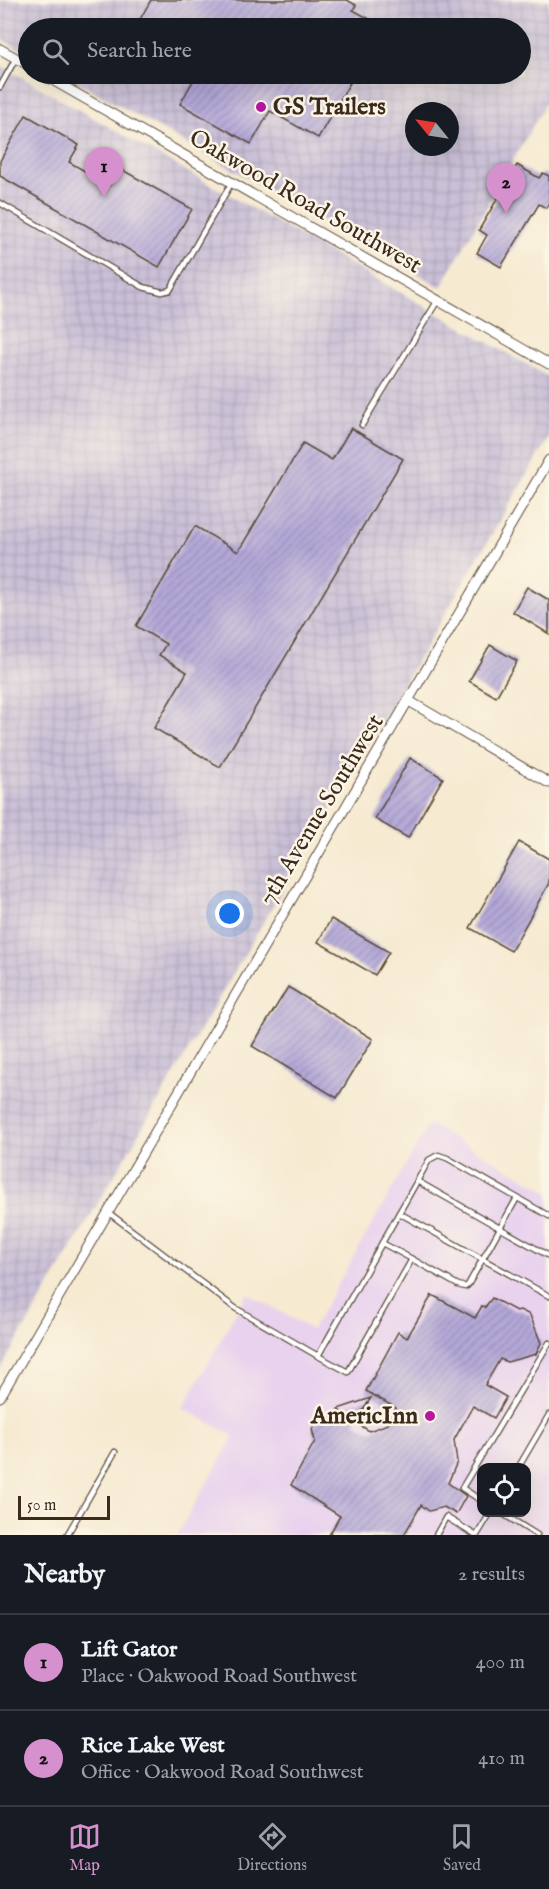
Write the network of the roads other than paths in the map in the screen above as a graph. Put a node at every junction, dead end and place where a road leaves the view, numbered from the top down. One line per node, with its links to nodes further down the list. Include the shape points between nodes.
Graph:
1 (0, 49): 2 (street)
2 (16, 58): 4 (lane)
3 (60, 84): 5 (street, Oakwood Road Southwest)
4 (0, 87)
5 (232, 182): 6 (lane, via 170,290 162,292 143,286); 7 (street, Oakwood Road Southwest)
6 (0, 203)
7 (438, 300): 8 (street, Oakwood Road Southwest); 9 (lane)
8 (549, 364)
9 (362, 425)
10 (549, 460): 11 (street, 7th Avenue Southwest)
11 (409, 701): 12 (street); 15 (street, 7th Avenue Southwest)
12 (549, 783)
13 (417, 1181): 14 (lane, via 429,1160 438,1155); 16 (lane); 18 (lane)
14 (517, 1198): 17 (lane); 18 (lane)
15 (108, 1212): 25 (lane, via 235,1308); 26 (street, 7th Avenue Southwest)
16 (399, 1213): 19 (lane); 22 (lane)
17 (549, 1216)
18 (500, 1228): 20 (lane); 22 (lane)
19 (382, 1243): 21 (lane); 25 (lane)
20 (549, 1256)
21 (412, 1259): 22 (lane, via 465,1287); 25 (lane, via 348,1372)
22 (482, 1260): 23 (lane)
23 (549, 1296)
24 (549, 1343): 29 (lane)
25 (318, 1356)
26 (0, 1396)
27 (549, 1415): 31 (lane)
28 (115, 1452): 37 (lane)
29 (477, 1463)
30 (477, 1463): 32 (lane, via 461,1490)
31 (520, 1463)
32 (477, 1498)
33 (450, 1510): 34 (lane)
34 (446, 1517): 38 (lane); 39 (lane)
35 (488, 1517): 39 (lane)
36 (508, 1517): 40 (lane)
37 (67, 1535)
38 (436, 1535)
39 (476, 1535)
40 (537, 1535)

